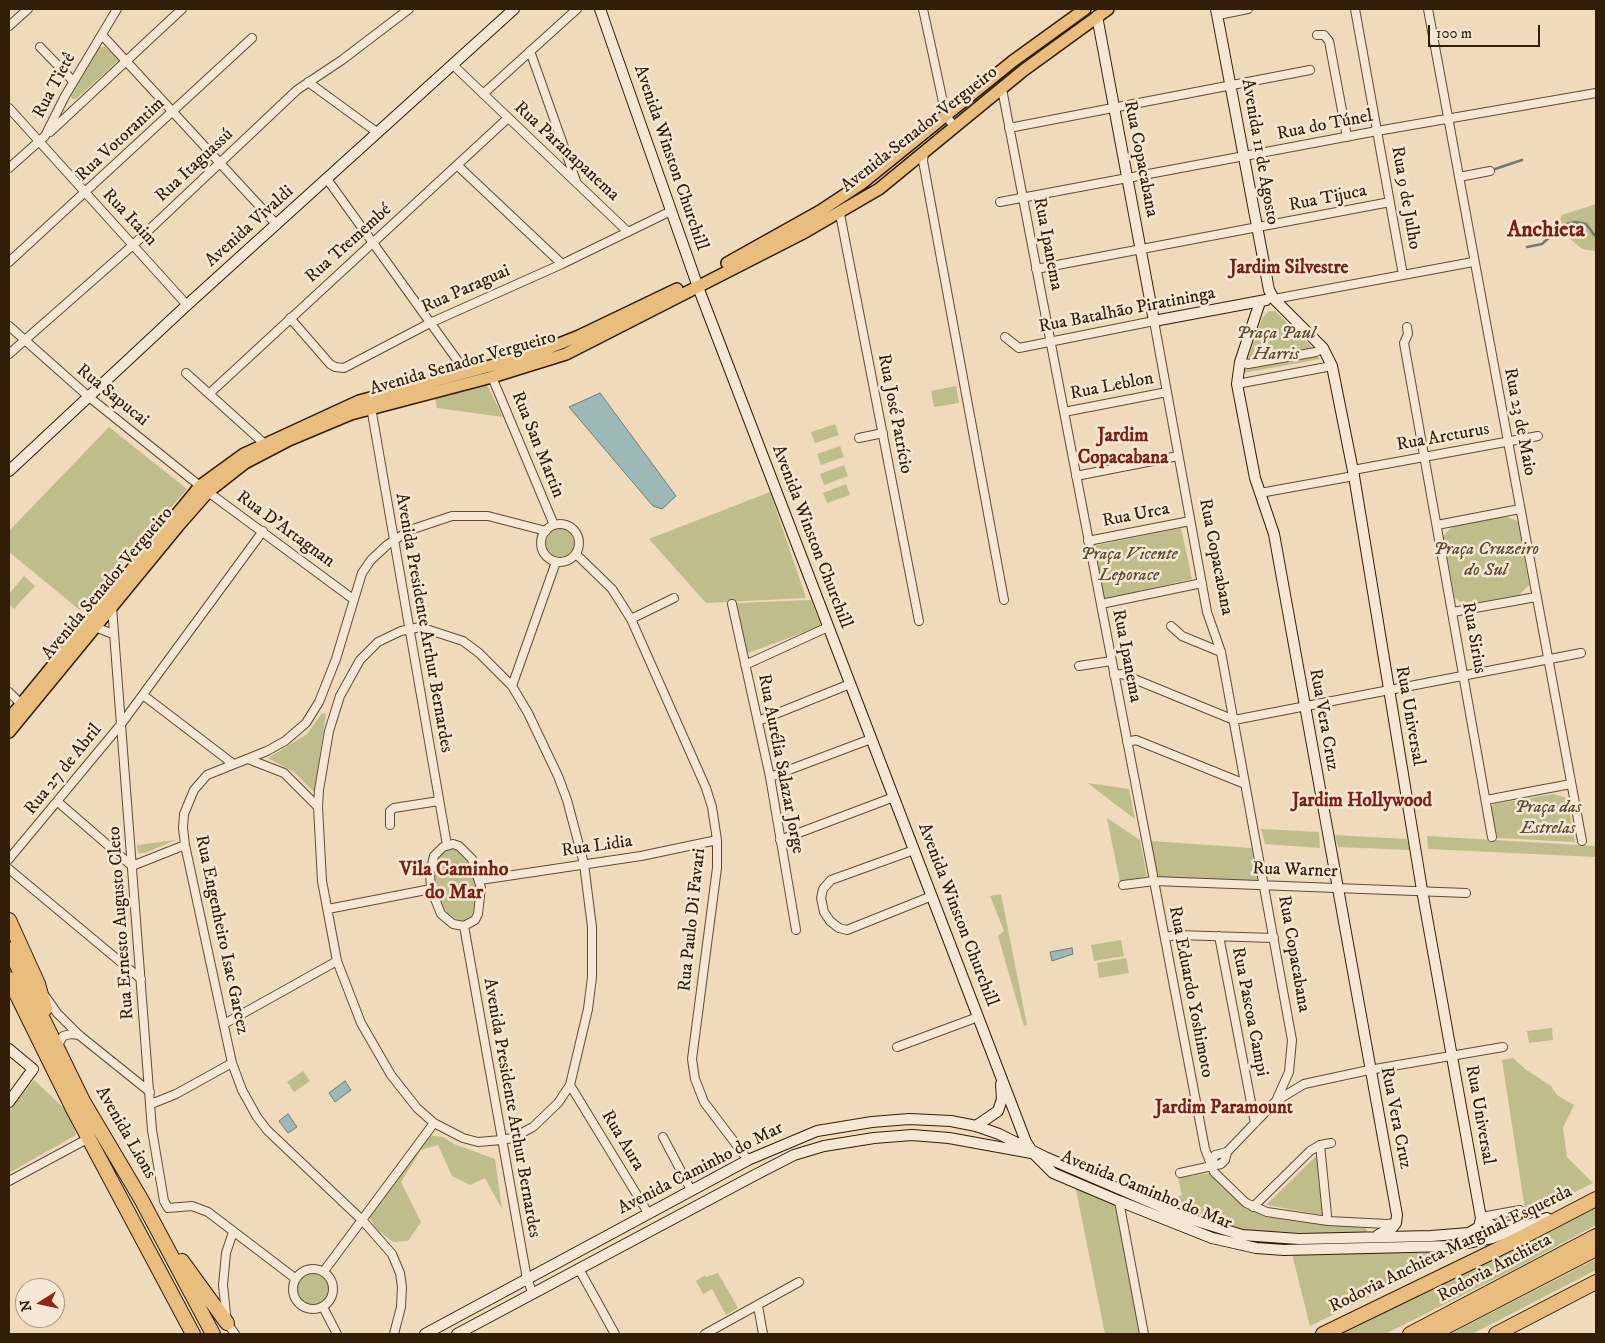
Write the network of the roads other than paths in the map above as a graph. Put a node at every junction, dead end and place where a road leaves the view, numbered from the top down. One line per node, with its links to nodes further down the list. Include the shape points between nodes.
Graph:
1 (28, 9): 16 (street)
2 (117, 9): 18 (street, Rua Tietê)
3 (182, 9): 22 (street)
4 (409, 9): 26 (street, Rua Itaguassú)
5 (514, 9): 23 (street, Avenida Vivaldi)
6 (577, 9): 21 (street)
7 (600, 9): 59 (street, Avenida Winston Churchill)
8 (923, 9): 36 (street)
9 (1085, 9): 36 (main road, Avenida Senador Vergueiro, via 1042,38)
10 (1108, 9): 15 (main road, Avenida Senador Vergueiro)
11 (1248, 9): 14 (street)
12 (1355, 9): 41 (street, Rua 9 de Julho)
13 (1428, 9): 38 (street, Rua 23 de Maio)
14 (1217, 12): 27 (street, Avenida 11 de Agosto)
15 (1097, 16): 28 (main road, Avenida Senador Vergueiro); 33 (street, Rua Copacabana)
16 (9, 26)
17 (1318, 34): 43 (street, via 1324,35 1328,41)
18 (102, 35): 22 (street); 25 (street, Rua Tietê)
19 (252, 38): 35 (street, Rua Votorantim)
20 (40, 47): 25 (street)
21 (530, 51): 30 (street); 54 (street)
22 (126, 60): 32 (street); 35 (street)
23 (452, 64): 30 (street, Rua Paranapanema); 42 (street, Avenida Vivaldi)
24 (1310, 70): 27 (street)
25 (73, 81): 31 (street, Rua Tietê)
26 (308, 82): 42 (street); 47 (street, Rua Itaguassú)
27 (1230, 86): 33 (street); 46 (street, Avenida 11 de Agosto)
28 (1002, 89): 39 (main road, Avenida Senador Vergueiro); 40 (street, Rua Ipanema)
29 (1596, 93): 38 (street, Rua do Túnel)
30 (483, 94): 37 (street, Rua Paranapanema)
31 (65, 96): 32 (street, via 69,102); 44 (street, Rua Tietê)
32 (78, 104): 44 (street)
33 (1114, 107): 40 (street); 52 (street, Rua Copacabana)
34 (9, 108): 44 (street, Rua Itaim)
35 (174, 111): 47 (street); 55 (street, Rua Votorantim)
36 (946, 116): 39 (street); 72 (main road, Avenida Senador Vergueiro, via 860,184 820,211)
37 (508, 118): 48 (street, Rua Tremembé); 54 (street, Rua Paranapanema)
38 (1449, 119): 41 (street, Rua do Túnel); 51 (street, Rua 23 de Maio)
39 (954, 126): 45 (main road, Avenida Senador Vergueiro)
40 (1009, 128): 56 (street, Rua Ipanema)
41 (1378, 131): 43 (street, Rua do Túnel); 58 (street, Rua 9 de Julho)
42 (378, 133): 53 (street, Avenida Vivaldi)
43 (1347, 137): 46 (street, Rua do Túnel)
44 (42, 139): 49 (street, Rua Tietê); 55 (street, Rua Itaim)
45 (924, 152): 60 (main road, Avenida Senador Vergueiro, via 879,189); 125 (street, via 923,161)
46 (1242, 156): 52 (street, Rua do Túnel); 62 (street, Avenida 11 de Agosto)
47 (221, 163): 61 (street); 65 (street, Rua Itaguassú)
48 (457, 165): 64 (street, Rua Tremembé); 69 (street)
49 (9, 168)
50 (1490, 171): 51 (street)
51 (1459, 177): 68 (street, Rua 23 de Maio)
52 (1127, 178): 56 (street, Rua do Túnel); 66 (street, Rua Copacabana)
53 (327, 179): 61 (street, Avenida Vivaldi); 64 (street)
54 (577, 184): 63 (street, Rua Paranapanema)
55 (85, 193): 65 (street, Rua Itaim); 67 (street, Rua Votorantim)
56 (1022, 198): 57 (street, Rua do Túnel); 70 (street, Rua Ipanema)
57 (1000, 202)
58 (1390, 202): 62 (street, Rua Tijuca); 71 (street, Rua 9 de Julho)
59 (671, 211): 63 (street, Rua Paraguai); 72 (street, Avenida Winston Churchill)
60 (840, 214): 72 (main road, Avenida Senador Vergueiro); 99 (street, Rua José Patrício)
61 (276, 224): 75 (street, Avenida Vivaldi)
62 (1256, 228): 66 (street, Rua Tijuca); 73 (street, Avenida 11 de Agosto, via 1269,290)
63 (628, 232): 69 (street, Rua Paraguai)
64 (372, 243): 76 (street, Rua Tremembé); 78 (street)
65 (133, 244): 75 (street, Rua Itaim); 82 (street, Rua Itaguassú)
66 (1140, 249): 70 (street, Rua Tijuca); 77 (street, Rua Copacabana)
67 (9, 262)
68 (1474, 262): 71 (street); 102 (street, Rua 23 de Maio)
69 (562, 264): 78 (street, Rua Paraguai)
70 (1036, 269): 83 (street, Rua Ipanema)
71 (1403, 275): 73 (street)
72 (696, 284): 87 (main road, Avenida Senador Vergueiro, via 579,336 531,355); 91 (main road, Avenida Senador Vergueiro, via 566,354); 134 (street, Avenida Winston Churchill)
73 (1274, 299): 74 (street); 84 (street, Rua Universal)
74 (1260, 302): 77 (street, Rua Batalhão Piratininga); 86 (street, Rua Vera Cruz)
75 (187, 305): 96 (street, Avenida Vivaldi)
76 (290, 318): 78 (street, Rua Paraguai, via 330,364 340,368); 95 (street, Rua Tremembé)
77 (1154, 321): 83 (street, Rua Batalhão Piratininga); 94 (street, Rua Copacabana)
78 (430, 323): 89 (street)
79 (9, 326): 82 (street, Rua Sapucai)
80 (1407, 327): 105 (street, Rua Sirius, via 1404,343)
81 (1004, 337): 83 (street, Rua Batalhão Piratininga, via 1019,348)
82 (24, 341): 85 (street, Rua Itaguassú); 96 (street, Rua Sapucai)
83 (1050, 343): 98 (street, Rua Ipanema)
84 (1323, 348): 86 (street, via 1248,364); 88 (street, Rua Universal)
85 (9, 354)
86 (1240, 362): 92 (street, Rua Vera Cruz)
87 (496, 364): 89 (main road, Avenida Senador Vergueiro); 91 (main road)
88 (1332, 366): 92 (street); 107 (street, Rua Universal)
89 (466, 371): 93 (main road); 97 (main road, Avenida Senador Vergueiro)
90 (186, 373): 95 (street)
91 (492, 377): 93 (main road, Avenida Senador Vergueiro); 114 (street, Rua San Martin)
92 (1237, 384): 110 (street, Rua Vera Cruz)
93 (450, 386): 97 (main road, Avenida Senador Vergueiro)
94 (1167, 392): 98 (street, Rua Leblon); 104 (street, Rua Copacabana)
95 (210, 393): 103 (street)
96 (89, 397): 106 (street, Avenida Vivaldi); 109 (street, Rua Sapucai)
97 (372, 402): 103 (main road, Avenida Senador Vergueiro); 117 (street, Avenida Presidente Arthur Bernardes)
98 (1064, 412): 108 (street, Rua Ipanema)
99 (883, 433): 101 (street); 131 (street, Rua José Patrício)
100 (1538, 436): 102 (street, Rua Arcturus)
101 (859, 438)
102 (1507, 442): 105 (street, Rua Arcturus); 111 (street, Rua 23 de Maio)
103 (267, 446): 109 (main road, Avenida Senador Vergueiro)
104 (1178, 456): 108 (street); 112 (street, Rua Copacabana)
105 (1426, 456): 107 (street, Rua Arcturus); 113 (street, Rua Sirius)
106 (9, 471)
107 (1353, 473): 110 (street, Rua Arcturus); 147 (street, Rua Universal)
108 (1076, 476): 118 (street, Rua Ipanema)
109 (204, 489): 115 (street, Rua D'Artagnan); 128 (main road, Avenida Senador Vergueiro); 150 (main road, Avenida Senador Vergueiro)
110 (1260, 493): 151 (street, Rua Vera Cruz, via 1274,534)
111 (1520, 509): 113 (street); 122 (street, Rua 23 de Maio)
112 (1190, 521): 118 (street, Rua Urca); 121 (street, Rua Copacabana)
113 (1438, 524): 129 (street, Rua Sirius)
114 (554, 525): 116 (street); 119 (street, via 567,525 577,533 580,546)
115 (263, 531): 123 (street, Rua D'Artagnan); 149 (street, Rua 27 de Abril)
116 (546, 531): 117 (street, via 471,514 437,520); 120 (street, via 542,538 543,551)
117 (393, 540): 123 (street, Rua Engenheiro Isac Garcez, via 366,566); 135 (street, Avenida Presidente Arthur Bernardes)
118 (1088, 541): 127 (street, Rua Ipanema)
119 (576, 554): 120 (street, via 567,561); 130 (street, Rua Paulo Di Favari, via 612,588)
120 (556, 562): 146 (street)
121 (1202, 583): 127 (street); 137 (street, Rua Copacabana, via 1208,617)
122 (1536, 597): 129 (street); 139 (street, Rua 23 de Maio)
123 (353, 598): 159 (street, Rua Engenheiro Isac Garcez, via 336,659 313,714 285,741)
124 (674, 598): 130 (street)
125 (1004, 600)
126 (732, 604): 141 (street, Rua Aurélia Salazar Jorge)
127 (1100, 604): 140 (street, Rua Ipanema)
128 (112, 605): 132 (main road, Avenida Senador Vergueiro); 136 (street, Rua Ernesto Augusto Cleto)
129 (1453, 612): 144 (street, Rua Sirius)
130 (631, 619): 171 (street, Rua Paulo Di Favari, via 706,788)
131 (919, 621)
132 (95, 626): 136 (street); 156 (main road, Avenida Senador Vergueiro)
133 (1171, 626): 137 (street, via 1182,636)
134 (828, 627): 141 (street); 145 (street, Avenida Winston Churchill)
135 (409, 629): 146 (street, via 420,627 463,641); 166 (street, Avenida Presidente Arthur Bernardes); 168 (street, via 378,642 360,660 349,678 329,731)
136 (113, 634): 155 (street, Rua Ernesto Augusto Cleto)
137 (1221, 652): 153 (street, Rua Copacabana)
138 (1581, 653): 139 (street)
139 (1548, 660): 144 (street); 163 (street, Rua 23 de Maio)
140 (1112, 661): 142 (street); 143 (street, Rua Ipanema)
141 (745, 665): 154 (street, Rua Aurélia Salazar Jorge)
142 (1079, 666)
143 (1114, 675): 153 (street, via 1122,674); 158 (street, Rua Ipanema)
144 (1464, 676): 147 (street); 165 (street, Rua Sirius)
145 (850, 684): 154 (street); 157 (street, Avenida Winston Churchill)
146 (512, 686): 178 (street, via 558,776)
147 (1388, 690): 151 (street); 187 (street, Rua Universal)
148 (9, 692): 150 (street)
149 (143, 695): 155 (street, Rua 27 de Abril); 160 (street)
150 (21, 704): 152 (main road, Avenida Senador Vergueiro)
151 (1304, 707): 153 (street); 185 (street, Rua Vera Cruz)
152 (9, 718)
153 (1234, 720): 162 (street, Rua Copacabana)
154 (758, 721): 161 (street, Rua Aurélia Salazar Jorge)
155 (122, 723): 167 (street, Rua 27 de Abril); 179 (street, Rua Ernesto Augusto Cleto)
156 (9, 732)
157 (871, 739): 161 (street); 164 (street, Avenida Winston Churchill)
158 (1127, 742): 162 (street, via 1136,740); 181 (street, Rua Ipanema)
159 (248, 759): 160 (street, Rua Engenheiro Isac Garcez); 168 (street, via 284,773)
160 (232, 763): 174 (street, Rua Engenheiro Isac Garcez, via 207,775 194,790 184,814)
161 (770, 777): 172 (street, Rua Aurélia Salazar Jorge)
162 (1245, 784): 184 (street, Rua Copacabana)
163 (1571, 784): 165 (street); 173 (street, Rua 23 de Maio)
164 (894, 797): 172 (street); 176 (street, Avenida Winston Churchill)
165 (1486, 800): 170 (street, Rua Sirius)
166 (439, 801): 169 (street, via 394,808 390,811); 175 (street, Avenida Presidente Arthur Bernardes)
167 (58, 802): 177 (street, Rua 27 de Abril); 179 (street)
168 (318, 807): 190 (street, via 322,881)
169 (390, 825)
170 (1492, 837)
171 (717, 840): 178 (street, Rua Lidia); 232 (street, Rua Paulo Di Favari, via 717,868 692,1059 704,1102)
172 (780, 840): 193 (street, Rua Aurélia Salazar Jorge)
173 (1582, 841)
174 (185, 844): 179 (street); 204 (street, Rua Engenheiro Isac Garcez)
175 (447, 845): 182 (street, via 459,846 467,853); 186 (street, via 434,856)
176 (914, 850): 189 (street, Avenida Winston Churchill); 189 (street, via 831,880 823,889 821,898 824,912 830,921 847,930)
177 (9, 860)
178 (584, 864): 182 (street, Rua Lidia); 216 (street, via 592,927 592,977)
179 (132, 866): 200 (street, Rua Ernesto Augusto Cleto)
180 (9, 869): 200 (street)
181 (1153, 878): 183 (street, Rua Warner); 184 (street, Rua Warner); 195 (street, Rua Eduardo Yoshimoto)
182 (480, 880): 192 (street, via 482,895 478,914 475,920)
183 (1123, 886)
184 (1264, 886): 185 (street, Rua Warner); 196 (street, Rua Copacabana)
185 (1337, 888): 187 (street, Rua Warner); 212 (street, Rua Vera Cruz)
186 (431, 889): 190 (street); 192 (street, via 441,914 453,924)
187 (1422, 890): 188 (street, Rua Warner); 210 (street, Rua Universal)
188 (1466, 893)
189 (932, 896): 203 (street, Avenida Winston Churchill)
190 (328, 909): 198 (street)
191 (9, 920): 201 (highway)
192 (464, 926): 228 (street, Avenida Presidente Arthur Bernardes)
193 (796, 930)
194 (1219, 936): 195 (street); 196 (street); 223 (street, Rua Pascoa Campi)
195 (1165, 937): 233 (street, Rua Eduardo Yoshimoto)
196 (1274, 938): 214 (street, Rua Copacabana, via 1292,1040)
197 (9, 949): 206 (highway, Avenida Lions)
198 (337, 961): 204 (street); 224 (street, via 376,1052 405,1093)
199 (9, 979): 202 (highway, Avenida Lions)
200 (141, 979): 217 (street, Rua Ernesto Augusto Cleto)
201 (38, 984): 205 (street, via 57,1013); 206 (highway)
202 (12, 989): 227 (highway, Avenida Lions)
203 (978, 1017): 207 (street); 213 (street, Avenida Winston Churchill)
204 (224, 1024): 211 (street, Rua Engenheiro Isac Garcez)
205 (79, 1035): 206 (street, via 63,1036); 217 (street)
206 (55, 1042): 239 (highway, Avenida Lions, via 83,1101)
207 (897, 1047)
208 (1502, 1047): 210 (street)
209 (9, 1049): 219 (street, via 33,1069)
210 (1452, 1056): 212 (street); 246 (street, Rua Universal)
211 (232, 1063): 220 (street); 248 (street, Rua Engenheiro Isac Garcez, via 248,1102 267,1130)
212 (1369, 1070): 215 (street); 249 (street, Rua Vera Cruz)
213 (1000, 1073): 221 (street, Avenida Winston Churchill, via 1002,1099); 222 (street, Avenida Winston Churchill)
214 (1286, 1083): 215 (street); 218 (street, Rua Copacabana)
215 (1304, 1084): 218 (street)
216 (570, 1085): 228 (street, via 558,1103 533,1127); 244 (street, Rua Aura)
217 (150, 1092): 220 (street, Rua Ernesto Augusto Cleto)
218 (1276, 1101): 223 (street)
219 (9, 1102)
220 (151, 1104): 250 (street, Rua Ernesto Augusto Cleto, via 156,1165 164,1202 168,1208 200,1208)
221 (996, 1114): 222 (street, via 1008,1112); 225 (street)
222 (1018, 1118): 231 (street, Avenida Winston Churchill)
223 (1255, 1123): 233 (street, via 1227,1152 1215,1155)
224 (434, 1124): 228 (street, via 478,1142); 248 (street)
225 (976, 1126): 231 (street, Avenida Caminho do Mar); 232 (street, Avenida Caminho do Mar, via 917,1119 872,1122 817,1131)
226 (663, 1137): 237 (street)
227 (90, 1138): 235 (street); 266 (highway, Avenida Lions)
228 (501, 1140): 258 (street, Avenida Presidente Arthur Bernardes)
229 (1331, 1142): 230 (street)
230 (1320, 1145): 241 (street); 245 (street)
231 (1034, 1152): 236 (street, Avenida Caminho do Mar, via 949,1138 912,1135 874,1138 824,1146 794,1155); 240 (street, Avenida Caminho do Mar, via 1053,1173); 253 (street, Avenida Caminho do Mar, via 1187,1218 1234,1233 1299,1239)
232 (748, 1160): 236 (street, via 751,1174); 237 (street, Avenida Caminho do Mar)
233 (1210, 1166): 234 (street); 241 (street)
234 (1180, 1173)
235 (9, 1181)
236 (742, 1182): 255 (street, Avenida Caminho do Mar)
237 (691, 1190): 244 (street, Avenida Caminho do Mar)
238 (1596, 1198): 242 (highway, Rodovia Anchieta Marginal Esquerda)
239 (140, 1199): 264 (highway); 267 (highway, Avenida Lions)
240 (1119, 1201): 247 (street, Avenida Caminho do Mar, via 1212,1238 1256,1248 1284,1250 1452,1246 1492,1238); 275 (street)
241 (1253, 1207): 249 (street, via 1314,1220)
242 (1577, 1209): 247 (street, Avenida Caminho do Mar); 276 (highway, Rodovia Anchieta Marginal Esquerda)
243 (1520, 1210): 246 (street)
244 (648, 1213): 258 (street, Avenida Caminho do Mar)
245 (1327, 1215)
246 (1481, 1218): 247 (street, via 1488,1225 1499,1227); 251 (street, Avenida Caminho do Mar, via 1479,1227 1469,1233)
247 (1546, 1219)
248 (363, 1221): 256 (street); 269 (street, Rua Engenheiro Isac Garcez, via 388,1248 400,1273 402,1307)
249 (1396, 1223): 251 (street); 253 (street)
250 (233, 1232): 257 (street); 264 (street, via 223,1273)
251 (1417, 1236): 253 (street, Avenida Caminho do Mar)
252 (1596, 1236): 277 (highway, Rodovia Anchieta)
253 (1372, 1238)
254 (1596, 1249): 278 (highway, Rodovia Anchieta)
255 (579, 1269): 261 (street, Avenida Caminho do Mar); 272 (street)
256 (324, 1271): 257 (street, via 305,1270); 263 (street, via 332,1280 333,1292)
257 (296, 1279): 263 (street, via 294,1292 299,1303 310,1308)
258 (527, 1279): 261 (street, Avenida Presidente Arthur Bernardes); 270 (street, Avenida Caminho do Mar)
259 (799, 1282): 262 (street)
260 (1596, 1282): 279 (highway)
261 (533, 1294): 265 (street, Avenida Caminho do Mar)
262 (758, 1306): 273 (street); 274 (street)
263 (322, 1307): 268 (street)
264 (231, 1329)
265 (472, 1331): 271 (street, Avenida Caminho do Mar)
266 (193, 1334)
267 (213, 1334)
268 (337, 1334)
269 (394, 1334)
270 (425, 1334)
271 (458, 1334)
272 (615, 1334)
273 (705, 1334)
274 (763, 1334)
275 (1144, 1334)
276 (1323, 1334)
277 (1410, 1334)
278 (1432, 1334)
279 (1496, 1334)

